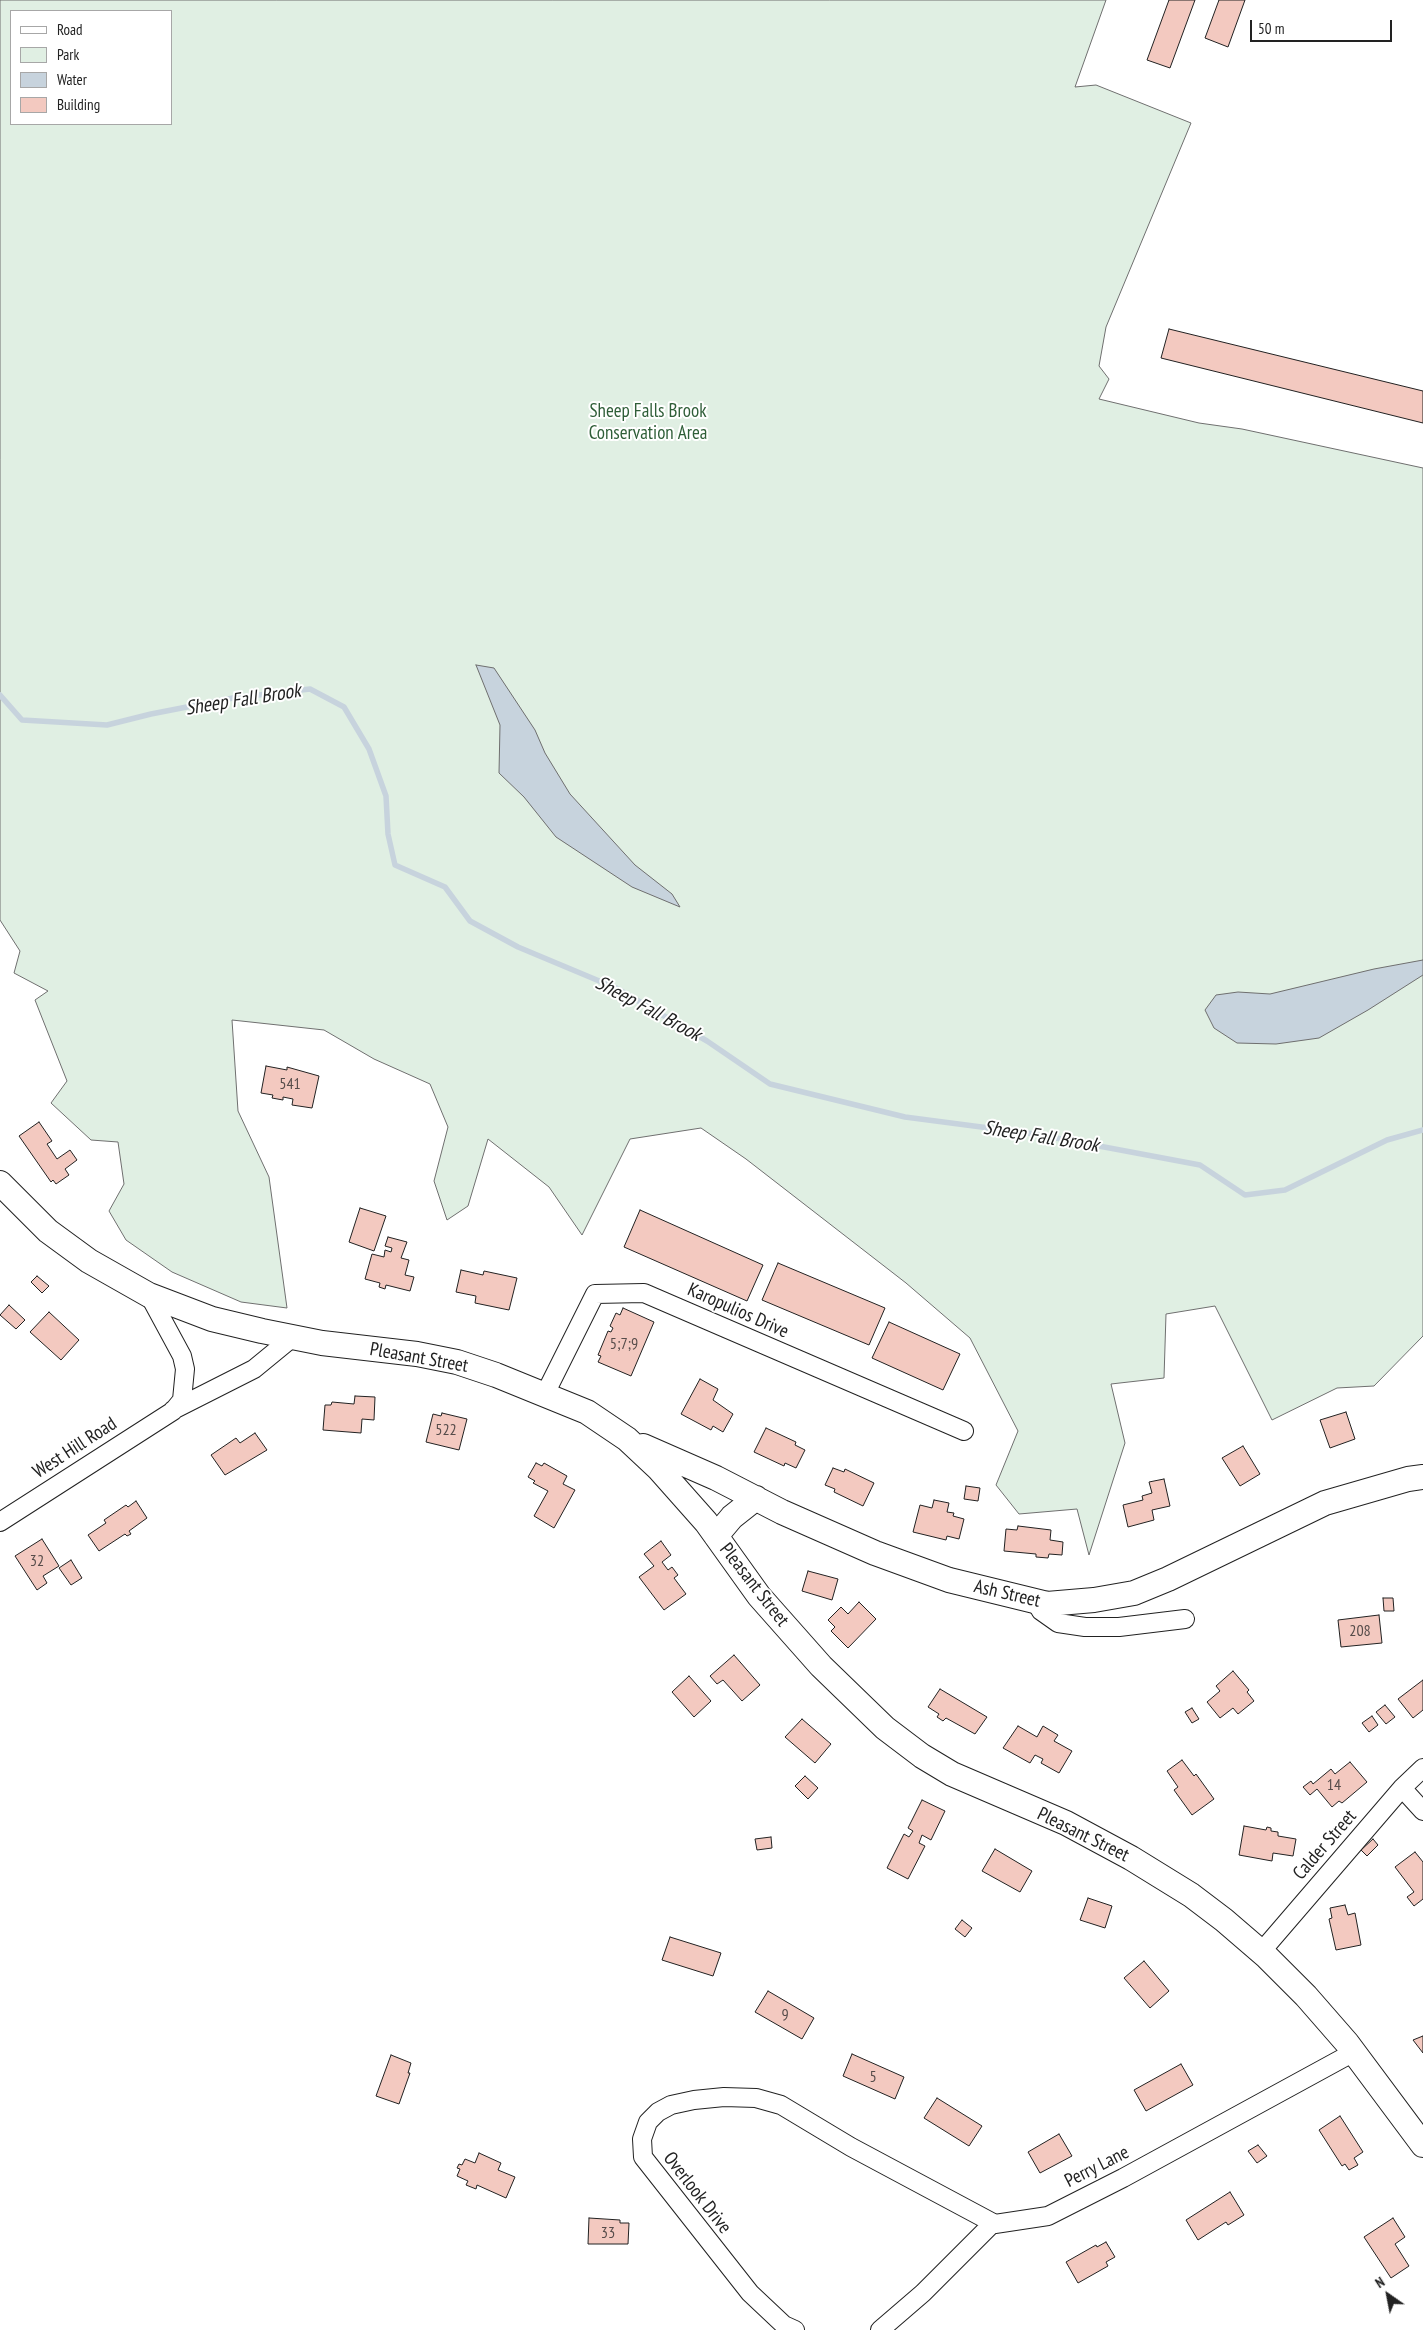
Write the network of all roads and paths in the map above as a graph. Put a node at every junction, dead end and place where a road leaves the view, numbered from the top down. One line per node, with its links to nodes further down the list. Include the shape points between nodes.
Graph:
1 (0, 1183): 2 (street, Pleasant Street, via 48,1231 89,1261)
2 (149, 1296): 3 (street, Pleasant Street, via 212,1320); 5 (street, via 182,1356 185,1369 182,1400)
3 (293, 1337): 4 (street, Pleasant Street, via 458,1362); 5 (street, West Hill Road, via 254,1369)
4 (545, 1394): 6 (street, Karopulios Drive, via 595,1294 644,1293); 7 (street, Pleasant Street, via 587,1412)
5 (173, 1411): 10 (street, West Hill Road)
6 (964, 1431)
7 (627, 1439): 9 (street, Ash Street); 11 (street, Pleasant Street, via 659,1469)
8 (1423, 1477): 12 (street, Ash Street, via 1325,1503 1134,1593 1056,1604)
9 (756, 1498): 11 (street, via 732,1517); 12 (street, Ash Street, via 875,1553 931,1574)
10 (0, 1522)
11 (716, 1536): 17 (street, Pleasant Street, via 759,1596 821,1666 885,1728 952,1774 1066,1823 1131,1858 1190,1895)
12 (1035, 1601): 13 (street, via 1041,1611 1058,1623 1085,1627 1119,1627)
13 (1185, 1619)
14 (1423, 1768): 15 (street, Calder Street)
15 (1402, 1788): 16 (street); 17 (street, Calder Street)
16 (1423, 1811)
17 (1261, 1952): 18 (street, Pleasant Street, via 1306,1996)
18 (1354, 2052): 19 (street, Pleasant Street); 20 (street, Perry Lane, via 1048,2216)
19 (1423, 2144)
20 (994, 2223): 21 (street, Overlook Drive, via 851,2147 781,2105 756,2098 724,2097 671,2105 658,2112 648,2122 642,2139 643,2157 750,2293 784,2325); 22 (street)
21 (795, 2330)
22 (880, 2330)

